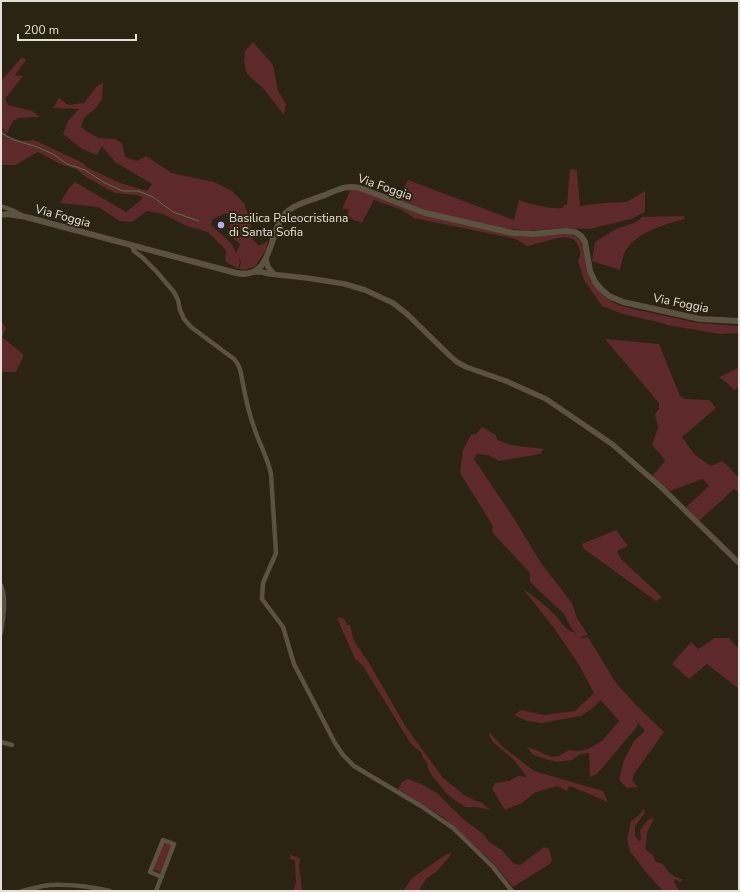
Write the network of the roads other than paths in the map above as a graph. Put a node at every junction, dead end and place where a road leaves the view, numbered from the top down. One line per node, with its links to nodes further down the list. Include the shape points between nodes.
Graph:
1 (1, 206): 3 (street)
2 (1, 215): 3 (main road, Via Foggia)
3 (26, 217): 4 (main road, Via Foggia)
4 (133, 246): 8 (main road, Via Foggia, via 236,273); 20 (street, via 132,249 174,292 184,319 191,327 238,364 247,405 271,474 276,553 263,583 262,599 283,627 294,664 335,743 354,766 453,828 492,866)
5 (266, 259): 6 (main road, Via Foggia); 7 (street); 9 (main road, Via Foggia, via 279,223 286,212 348,186 356,186 426,213 513,233 575,232 585,242 594,279 603,291 614,299 700,319)
6 (262, 265): 7 (street, via 266,266); 8 (main road, Via Foggia)
7 (266, 270): 8 (street); 10 (street, via 275,274 345,284 392,303 457,362 546,399 612,444 662,488)
8 (254, 272)
9 (739, 321)
10 (739, 563)
11 (1, 585): 12 (street, via 4,608)
12 (1, 633)
13 (1, 742): 14 (street)
14 (12, 745)
15 (162, 877): 15 (street, via 174,844 163,840 150,872); 19 (street)
16 (42, 889): 17 (street); 18 (street, via 49,885 67,885)
17 (22, 891)
18 (110, 891)
19 (156, 891)
20 (512, 891)

